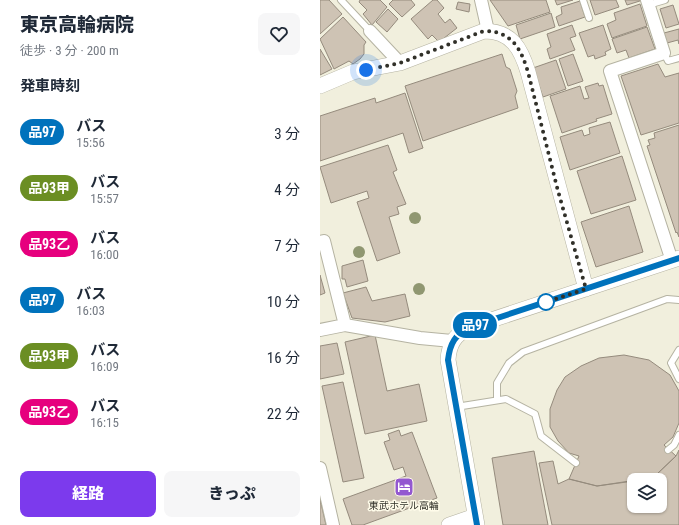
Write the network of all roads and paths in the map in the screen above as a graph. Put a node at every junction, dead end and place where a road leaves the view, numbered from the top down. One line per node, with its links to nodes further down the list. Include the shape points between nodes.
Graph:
1 (341, 0): 7 (lane)
2 (481, 0): 8 (street)
3 (583, 0): 6 (lane)
4 (665, 0): 5 (lane)
5 (648, 3): 9 (street)
6 (589, 18)
7 (370, 31): 11 (street)
8 (488, 31): 11 (street); 15 (street, via 502,34 511,40 522,54)
9 (664, 53): 10 (lane, via 668,61); 14 (street, via 610,71)
10 (679, 58)
11 (400, 63): 12 (street, via 353,72)
12 (320, 86)
13 (320, 242): 17 (street, via 324,241)
14 (675, 259): 15 (street)
15 (586, 289): 19 (street, via 470,327)
16 (679, 300): 22 (lane, via 667,299 523,352 509,363 497,383)
17 (345, 325): 18 (street); 19 (street, via 420,338)
18 (320, 330)
19 (452, 340): 23 (street, via 448,360)
20 (679, 350): 21 (lane, via 671,363)
21 (679, 379)
22 (497, 400): 23 (lane); 26 (lane, via 506,399 535,414 541,436)
23 (456, 408): 28 (street)
24 (679, 435): 25 (lane)
25 (668, 450)
26 (576, 464)
27 (320, 468): 29 (street)
28 (476, 520): 30 (street)
29 (333, 525)
30 (449, 525)

